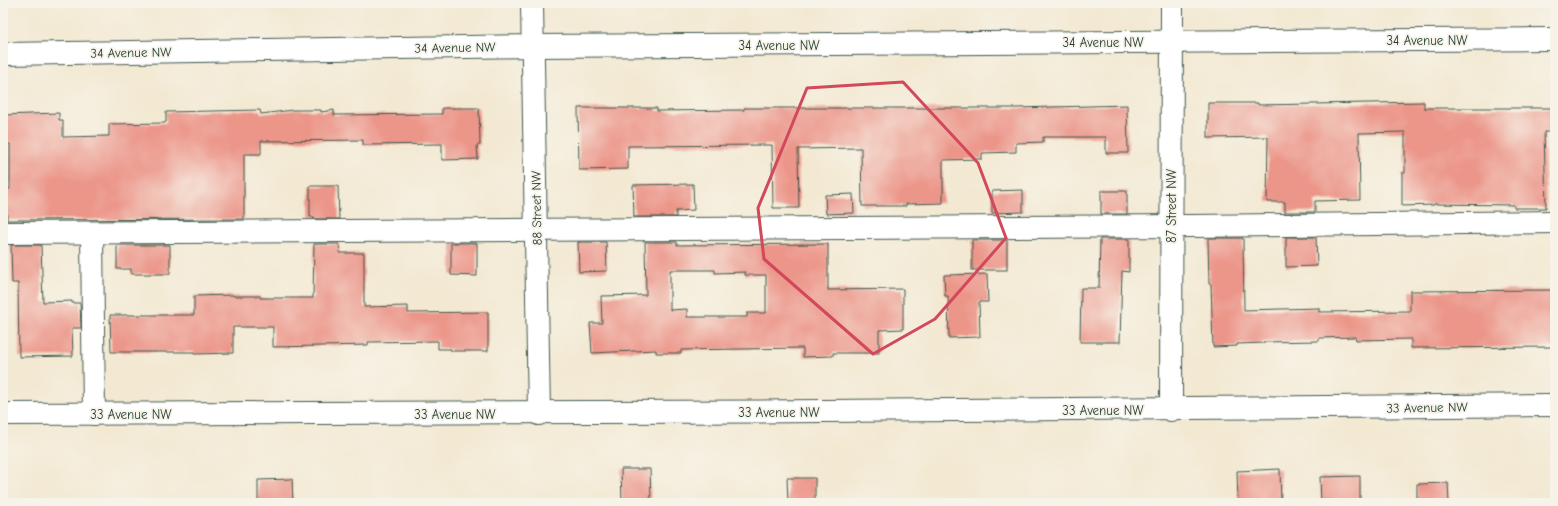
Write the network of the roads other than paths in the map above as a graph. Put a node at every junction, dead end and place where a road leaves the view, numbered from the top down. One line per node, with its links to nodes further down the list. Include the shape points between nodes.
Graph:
1 (532, 3): 5 (street, 88 Street NW)
2 (1172, 3): 4 (street, 87 Street NW)
3 (1555, 39): 4 (street, 34 Avenue NW)
4 (1172, 42): 5 (street, 34 Avenue NW); 8 (street, 87 Street NW)
5 (533, 46): 6 (street, 34 Avenue NW); 9 (street, 88 Street NW)
6 (3, 54)
7 (1555, 222): 8 (street)
8 (1170, 226): 9 (street); 13 (street, 87 Street NW)
9 (536, 230): 11 (street); 16 (street, 88 Street NW)
10 (3, 233): 11 (street)
11 (92, 233): 15 (street)
12 (1555, 405): 13 (street, 33 Avenue NW)
13 (1171, 410): 16 (street, 33 Avenue NW)
14 (3, 414): 15 (street, 33 Avenue NW)
15 (94, 414): 16 (street, 33 Avenue NW)
16 (539, 414)

